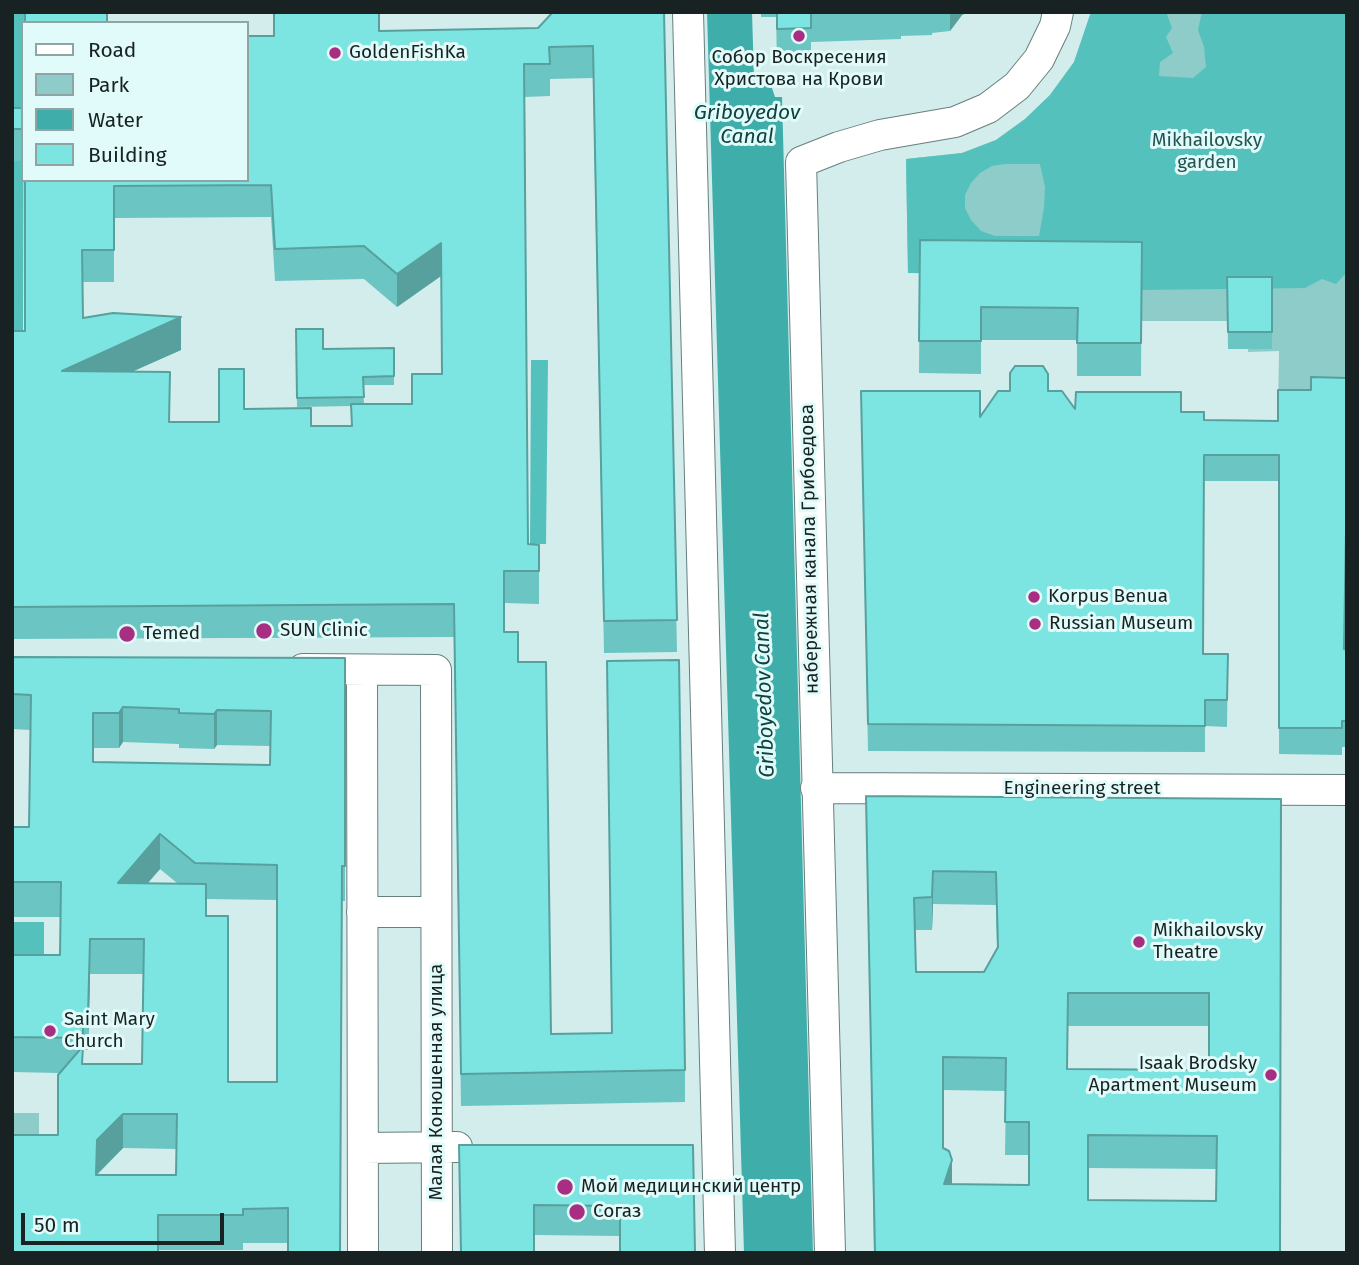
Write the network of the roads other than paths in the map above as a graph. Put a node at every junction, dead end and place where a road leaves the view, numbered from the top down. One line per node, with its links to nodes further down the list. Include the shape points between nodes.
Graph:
1 (688, 12): 12 (street)
2 (1058, 12): 5 (street, набережная канала Грибоедова, via 1039,59 1017,86 988,108 955,122 880,135 801,162)
3 (278, 669): 4 (street)
4 (362, 670): 7 (street, Малая Конюшенная улица, via 436,670); 8 (street)
5 (816, 788): 6 (street, Engineering street); 17 (street, набережная канала Грибоедова)
6 (1347, 790)
7 (436, 918): 8 (street); 9 (street, Малая Конюшенная улица)
8 (362, 919): 13 (street)
9 (437, 1147): 10 (street); 13 (street); 15 (street, Малая Конюшенная улица)
10 (480, 1147)
11 (685, 1147): 12 (street)
12 (717, 1147): 16 (street)
13 (363, 1148): 14 (street)
14 (363, 1253)
15 (437, 1253)
16 (720, 1253)
17 (830, 1253)

